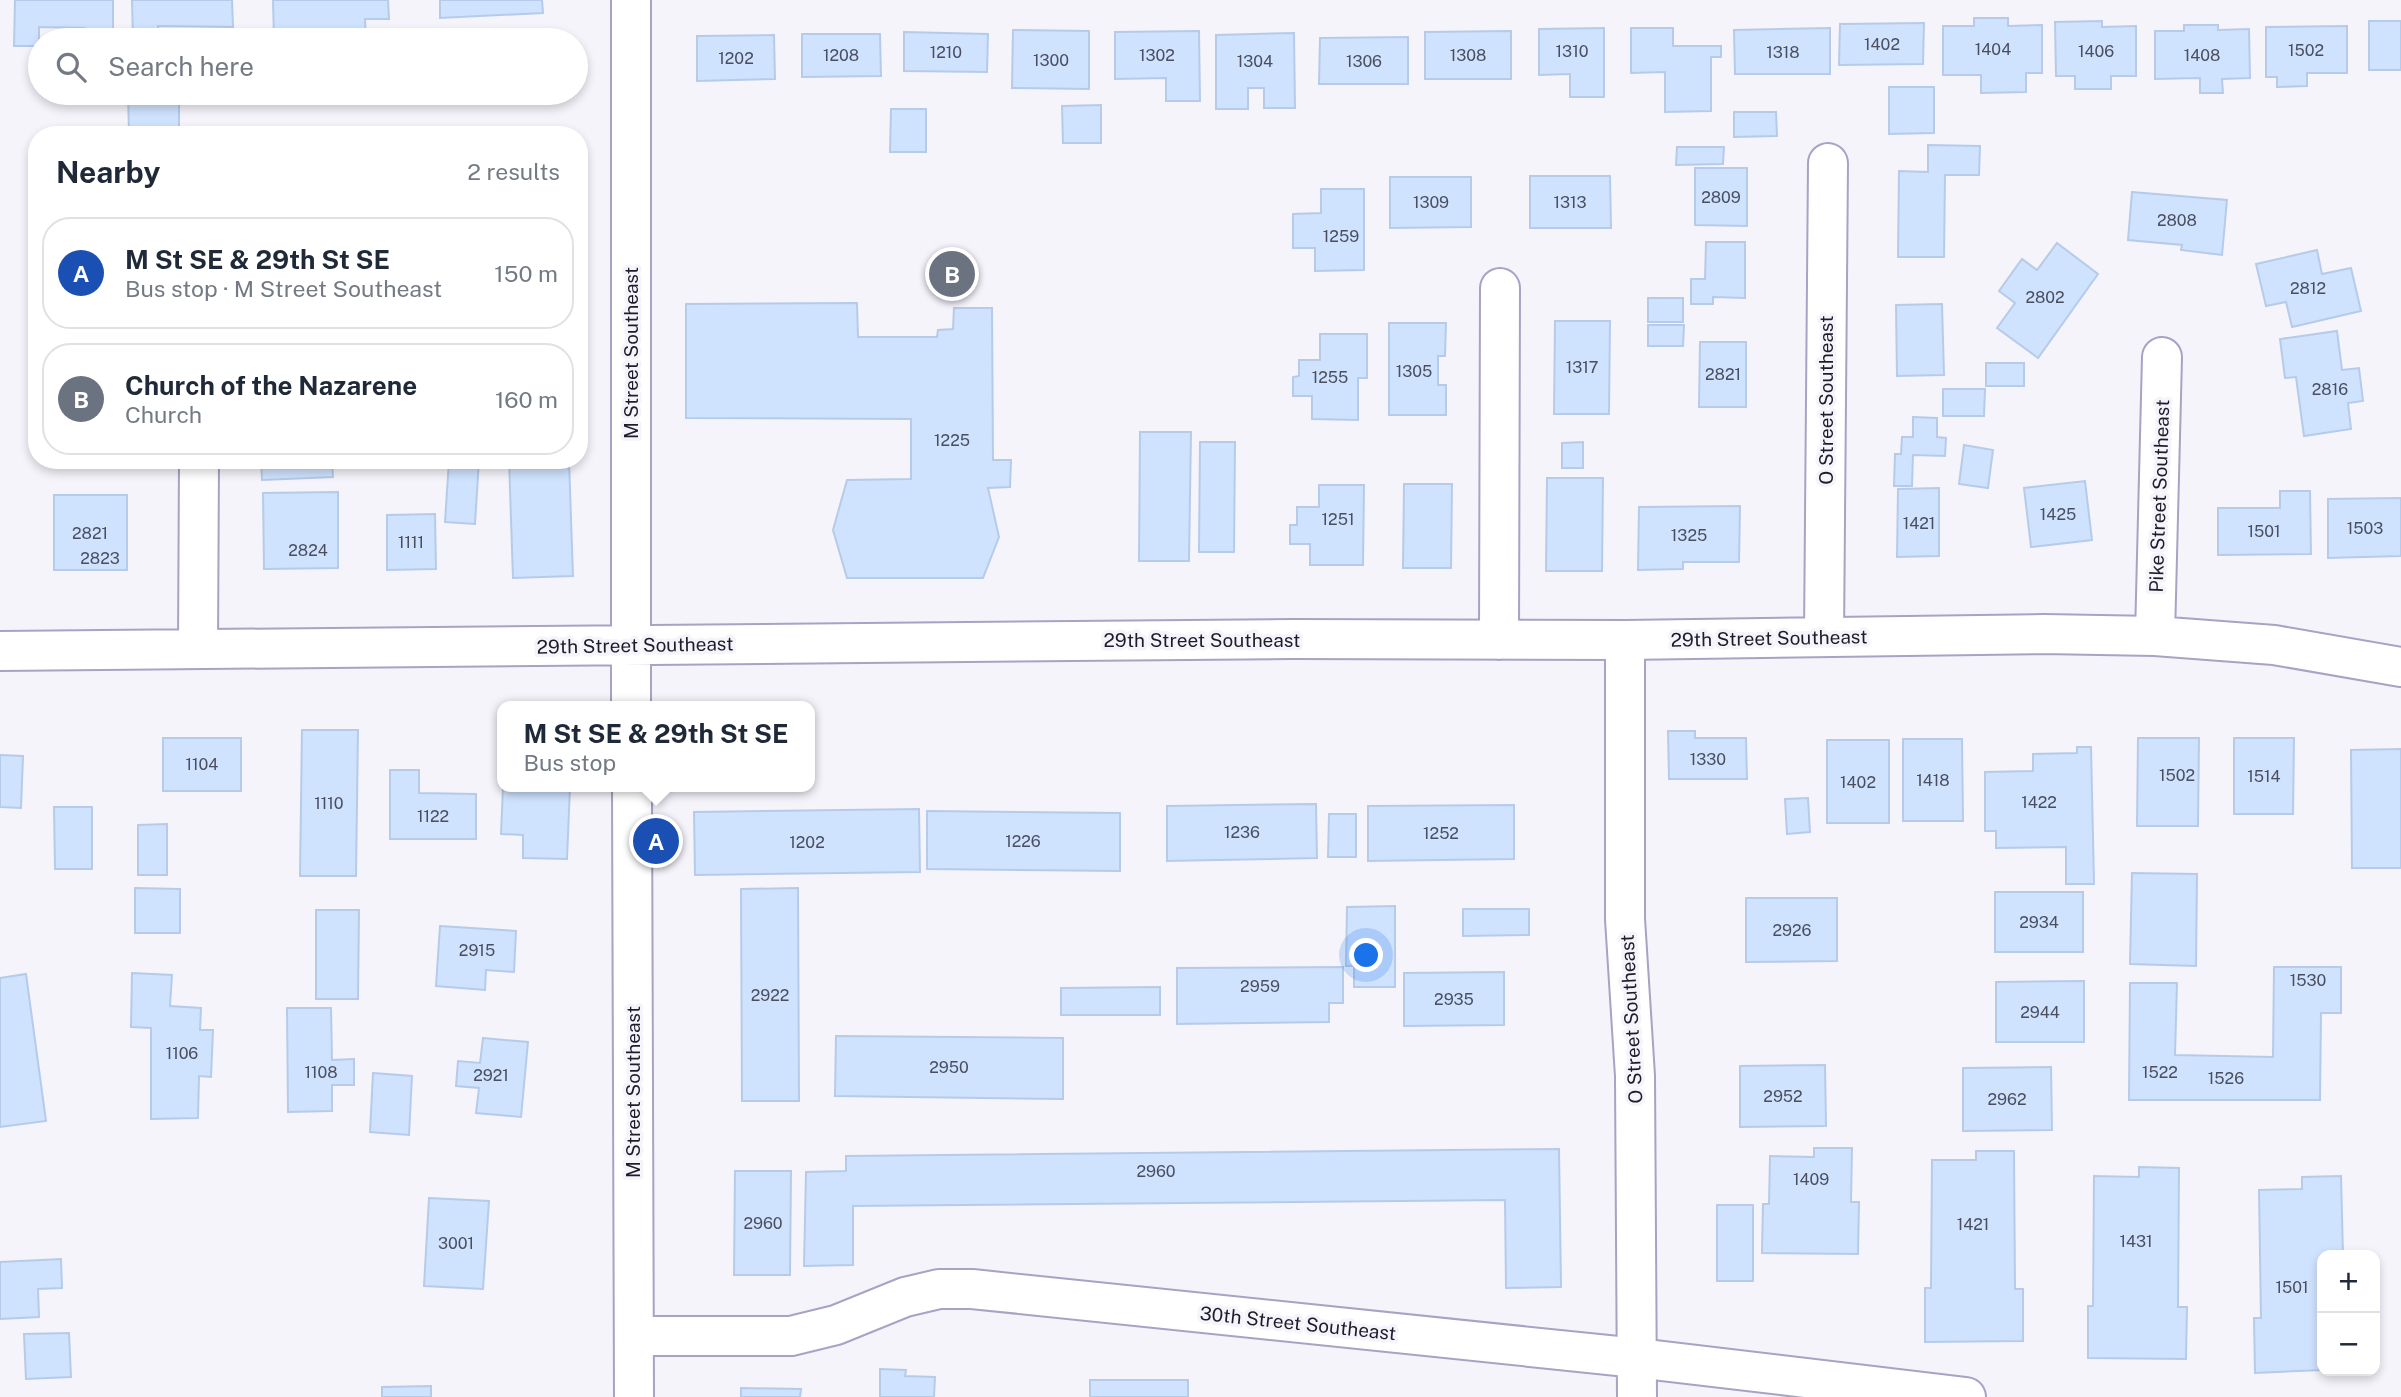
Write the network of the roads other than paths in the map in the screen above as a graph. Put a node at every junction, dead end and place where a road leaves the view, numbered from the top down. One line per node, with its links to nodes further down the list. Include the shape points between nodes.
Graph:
1 (631, 0): 10 (street, M Street Southeast)
2 (1828, 163): 7 (street, O Street Southeast)
3 (1500, 288): 8 (street)
4 (2162, 357): 6 (street, Pike Street Southeast)
5 (199, 469): 11 (street)
6 (2155, 636): 7 (street, 29th Street Southeast); 13 (street, 29th Street Southeast, via 2274,645)
7 (1824, 637): 9 (street, 29th Street Southeast)
8 (1499, 640): 9 (street, 29th Street Southeast); 10 (street, 29th Street Southeast)
9 (1625, 640): 17 (street, O Street Southeast, via 1625,919 1635,1076)
10 (631, 646): 11 (street, 29th Street Southeast); 14 (street, M Street Southeast)
11 (198, 648): 12 (street, 29th Street Southeast)
12 (0, 651)
13 (2401, 667)
14 (631, 701)
15 (632, 792): 16 (street, M Street Southeast)
16 (635, 1336): 17 (street, 30th Street Southeast, via 791,1336 836,1325 905,1297 939,1289 972,1289); 18 (street, M Street Southeast)
17 (1637, 1358): 19 (street, O Street Southeast); 20 (street, 30th Street Southeast)
18 (634, 1397)
19 (1637, 1397)
20 (1966, 1397)

